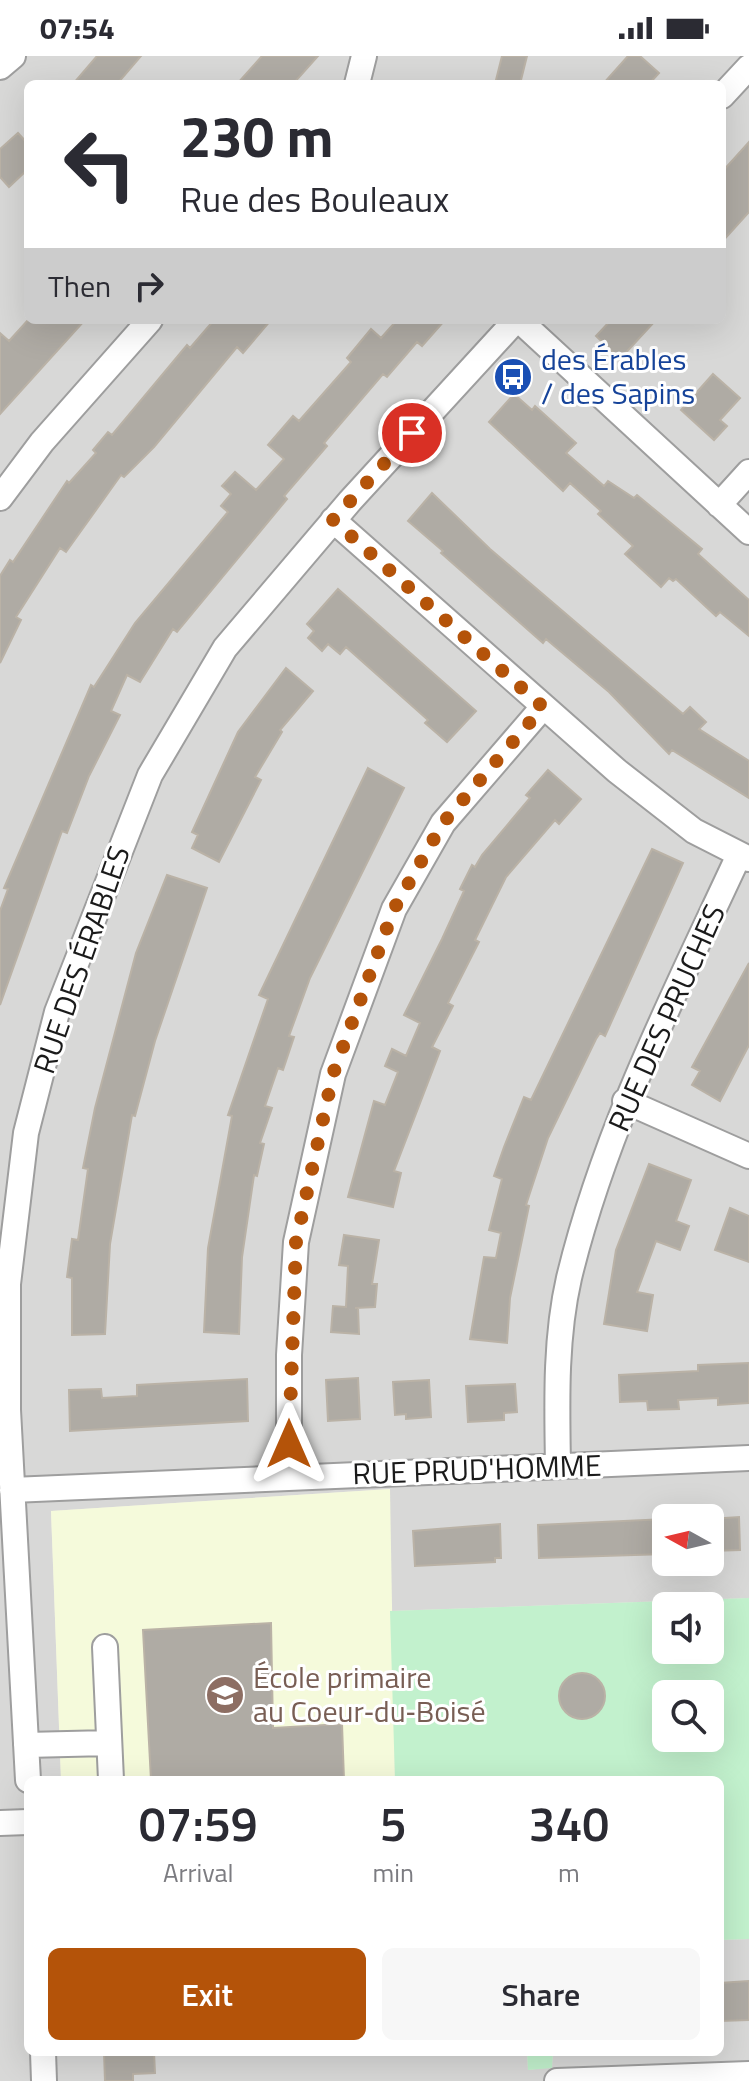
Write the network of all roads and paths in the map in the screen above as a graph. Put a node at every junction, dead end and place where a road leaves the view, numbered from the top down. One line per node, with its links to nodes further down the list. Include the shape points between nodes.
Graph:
1 (13, 56): 3 (street)
2 (364, 56): 5 (street)
3 (0, 67)
4 (749, 67): 6 (street)
5 (358, 80)
6 (726, 92)
7 (146, 324): 11 (street)
8 (514, 324): 13 (street, RUE DES ÉRABLES)
9 (522, 324): 12 (street)
10 (749, 472): 12 (street)
11 (0, 498)
12 (719, 505): 14 (street)
13 (333, 520): 15 (street); 19 (street, RUE DES ÉRABLES, via 225,648 150,775 57,1012)
14 (749, 532)
15 (543, 707): 16 (street, via 694,831); 22 (street, via 443,823 408,884 333,1074 296,1242)
16 (744, 857): 17 (street, RUE DES PRUCHES)
17 (625, 1101): 18 (street); 21 (street, RUE DES PRUCHES, via 569,1280 557,1379)
18 (749, 1156)
19 (7, 1214): 23 (street, RUE DES ÉRABLES)
20 (749, 1458): 21 (street, RUE PRUD'HOMME)
21 (558, 1466): 22 (street, RUE PRUD'HOMME)
22 (289, 1477): 23 (street, RUE PRUD'HOMME)
23 (12, 1490): 26 (street, RUE DES ÉRABLES)
24 (105, 1647): 25 (street)
25 (109, 1743): 26 (street); 28 (street)
26 (26, 1745): 27 (street, RUE DES ÉRABLES)
27 (28, 1776)
28 (111, 1776)
29 (24, 1822): 30 (street)
30 (0, 1823)
31 (43, 2056): 33 (street)
32 (749, 2074): 34 (street)
33 (44, 2081)
34 (557, 2081)

